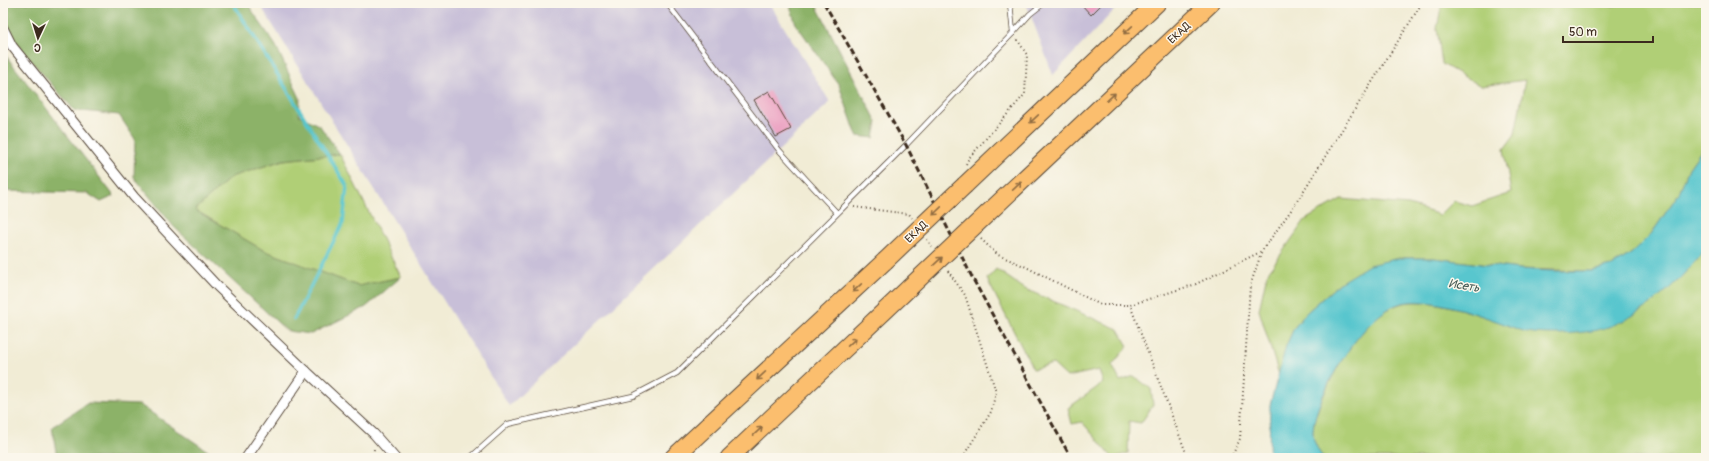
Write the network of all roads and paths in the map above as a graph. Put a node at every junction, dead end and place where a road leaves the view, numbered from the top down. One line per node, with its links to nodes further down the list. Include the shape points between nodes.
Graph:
1 (667, 3): 10 (lane, via 779,150)
2 (1010, 3): 8 (lane)
3 (1044, 3): 8 (lane)
4 (1157, 3): 20 (highway, ЕКАД, one-way to 20, bridge)
5 (1211, 3): 21 (highway, ЕКАД, one-way to 5, bridge)
6 (1422, 3): 13 (path, via 1294,206)
7 (3, 28): 16 (street, via 12,46 134,197 217,286)
8 (1013, 33): 9 (lane, via 906,145)
9 (843, 205): 10 (lane); 11 (path, via 909,214)
10 (837, 214): 19 (lane, via 677,373 633,396 508,424)
11 (914, 220)
12 (922, 233): 14 (path)
13 (1262, 251): 23 (path, via 1196,284 1130,305); 24 (path, via 1250,286 1240,439)
14 (935, 252)
15 (948, 270): 22 (path, via 965,295 996,392 991,412)
16 (306, 371): 17 (street); 18 (street, via 374,434)
17 (246, 458)
18 (394, 458)
19 (470, 458)
20 (673, 458)
21 (730, 458)
22 (962, 458)
23 (1188, 458)
24 (1231, 458)

